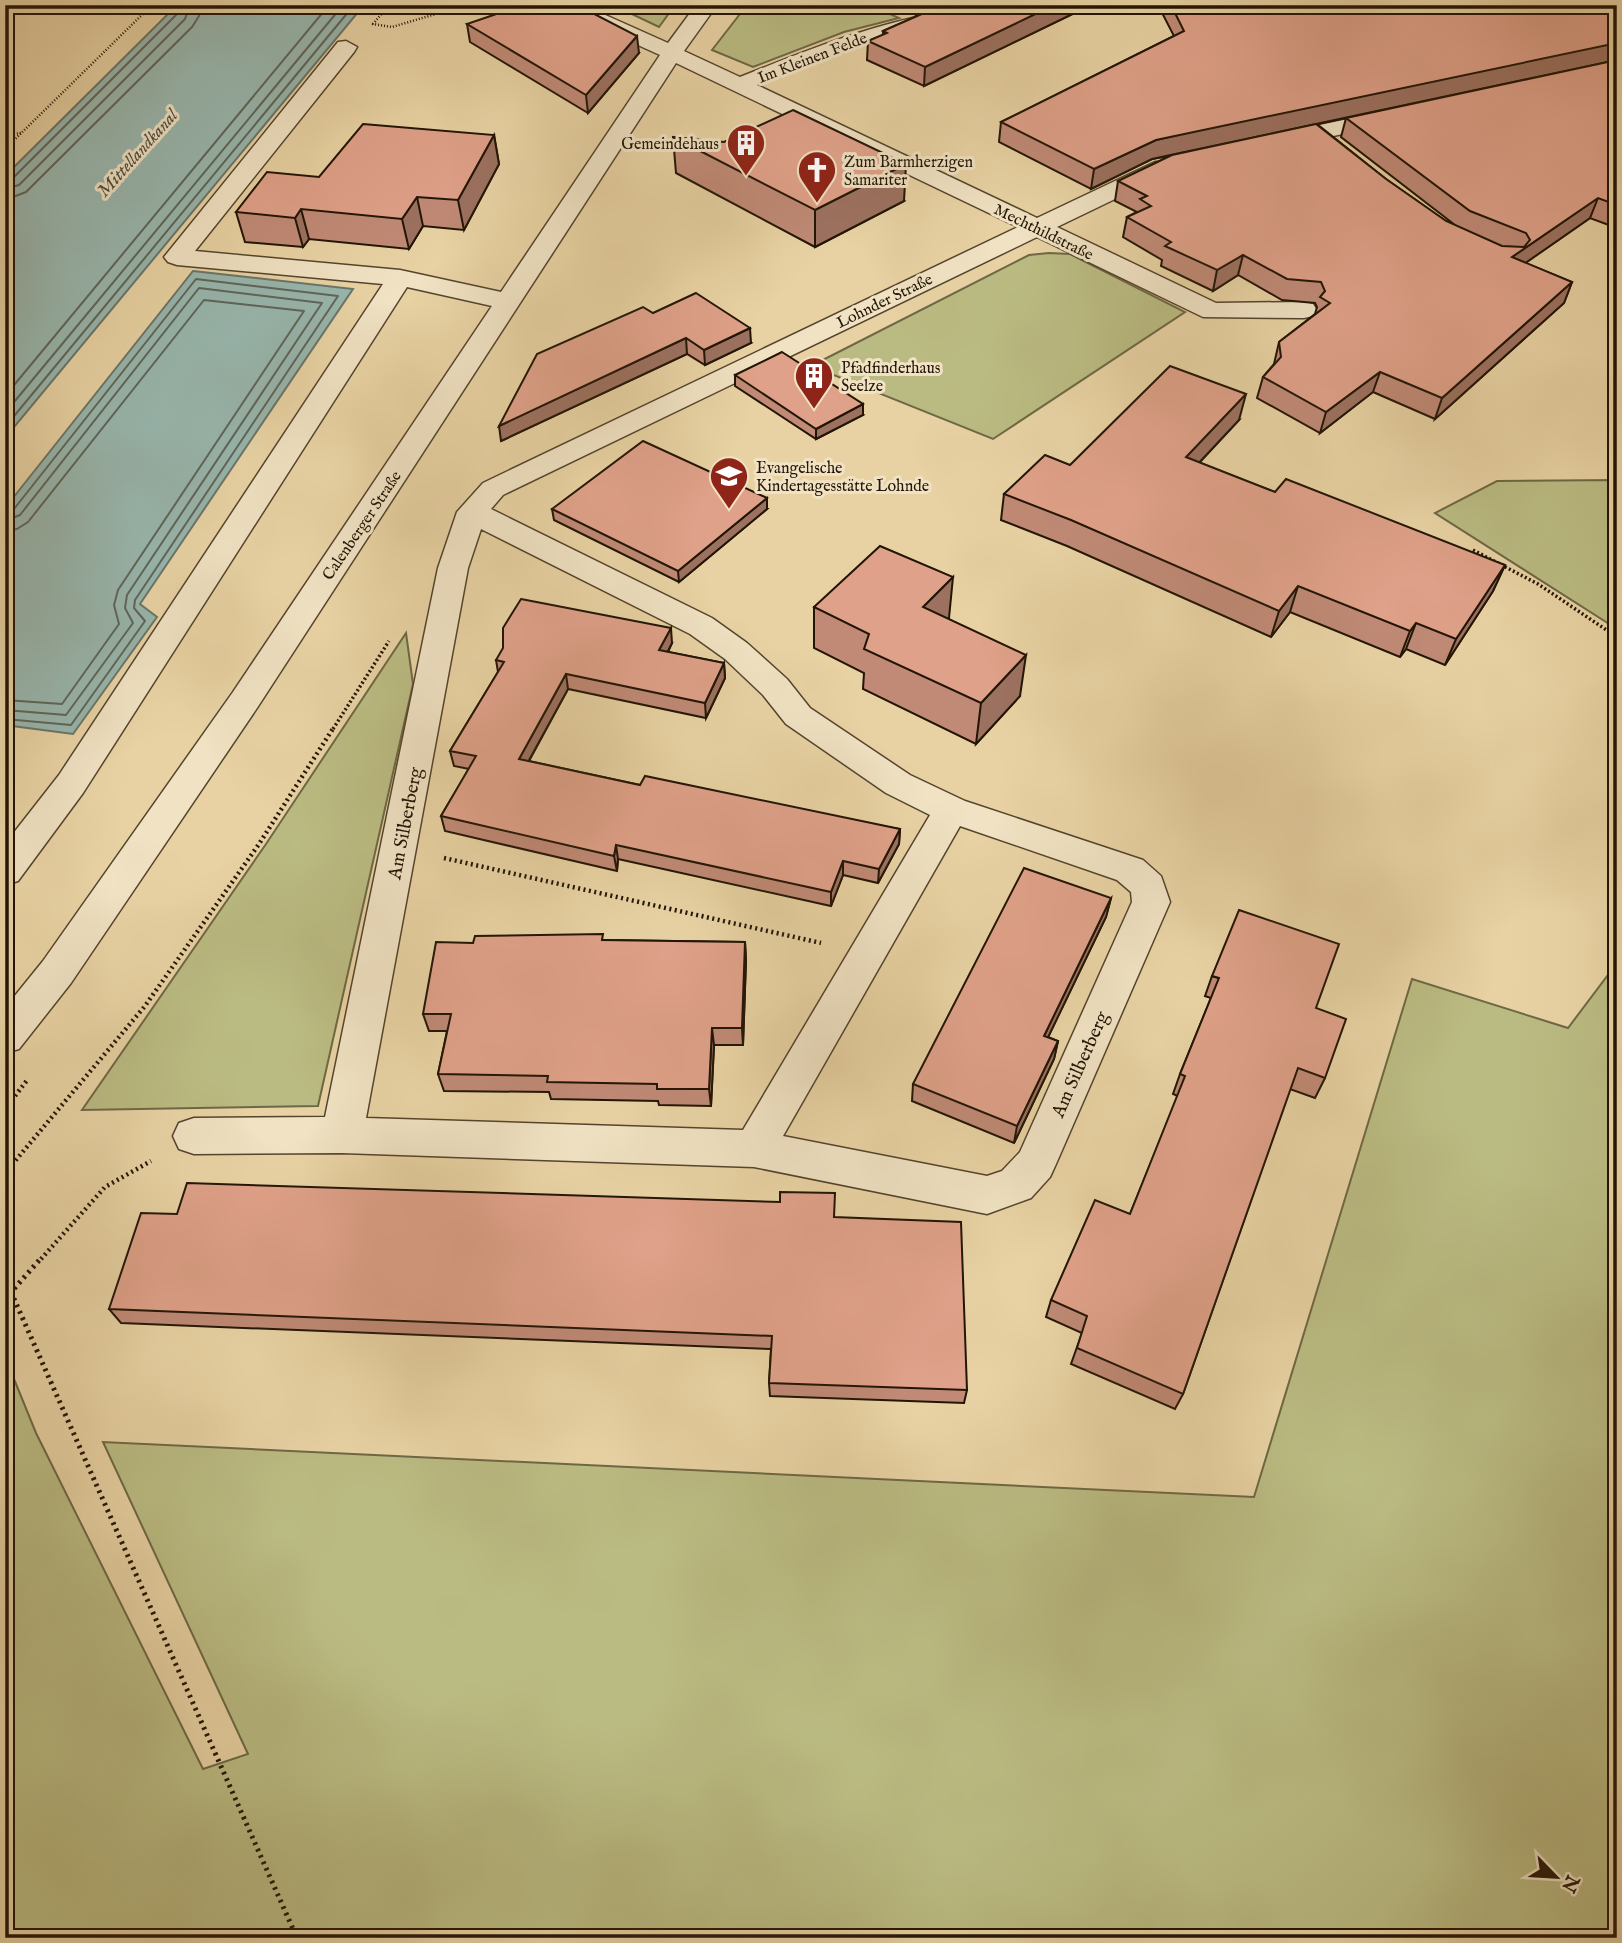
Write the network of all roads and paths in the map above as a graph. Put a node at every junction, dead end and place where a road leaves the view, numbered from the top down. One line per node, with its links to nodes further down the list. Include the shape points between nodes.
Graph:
1 (152, 5): 12 (path)
2 (389, 5): 3 (path, via 373,24 392,27)
3 (466, 5)
4 (565, 5): 8 (street, Mechthildstraße)
5 (707, 5): 8 (street, Calenberger Straße)
6 (1009, 5): 9 (street, Im Kleinen Felde, via 853,39)
7 (346, 47): 19 (street, via 177,257)
8 (672, 53): 9 (street, Mechthildstraße); 20 (street, Calenberger Straße)
9 (739, 85): 18 (street, Mechthildstraße)
10 (1418, 111): 11 (street)
11 (1315, 132): 14 (street); 16 (street)
12 (21, 133): 13 (path); 15 (path)
13 (5, 135)
14 (1251, 147)
15 (5, 149)
16 (1336, 149)
17 (1187, 161): 18 (street, Lohnder Straße, via 1161,167)
18 (1035, 227): 21 (street, Mechthildstraße, via 1212,311); 22 (street, Lohnder Straße, via 493,489)
19 (400, 278): 20 (street); 28 (street, via 71,784)
20 (509, 302): 30 (street, Calenberger Straße, via 245,700 57,972)
21 (1304, 310)
22 (472, 512): 26 (street, Am Silberberg, via 701,626 775,687 798,716 898,784); 27 (street, Am Silberberg, via 453,568)
23 (1473, 550): 25 (path, via 1538,584)
24 (395, 633): 34 (path, via 259,844 145,1006)
25 (1617, 637)
26 (952, 810): 29 (street); 33 (street, Am Silberberg, via 1130,870 1148,886 1151,902 1035,1164 1016,1185 987,1195)
27 (399, 848): 29 (path); 31 (street, Am Silberberg)
28 (5, 871)
29 (866, 953): 33 (street)
30 (5, 1037)
31 (342, 1135): 32 (street, Am Silberberg); 33 (street, Am Silberberg)
32 (194, 1136): 35 (path, via 105,1187)
33 (754, 1149)
34 (5, 1173)
35 (11, 1293): 36 (path); 37 (path)
36 (5, 1299)
37 (297, 1938)

